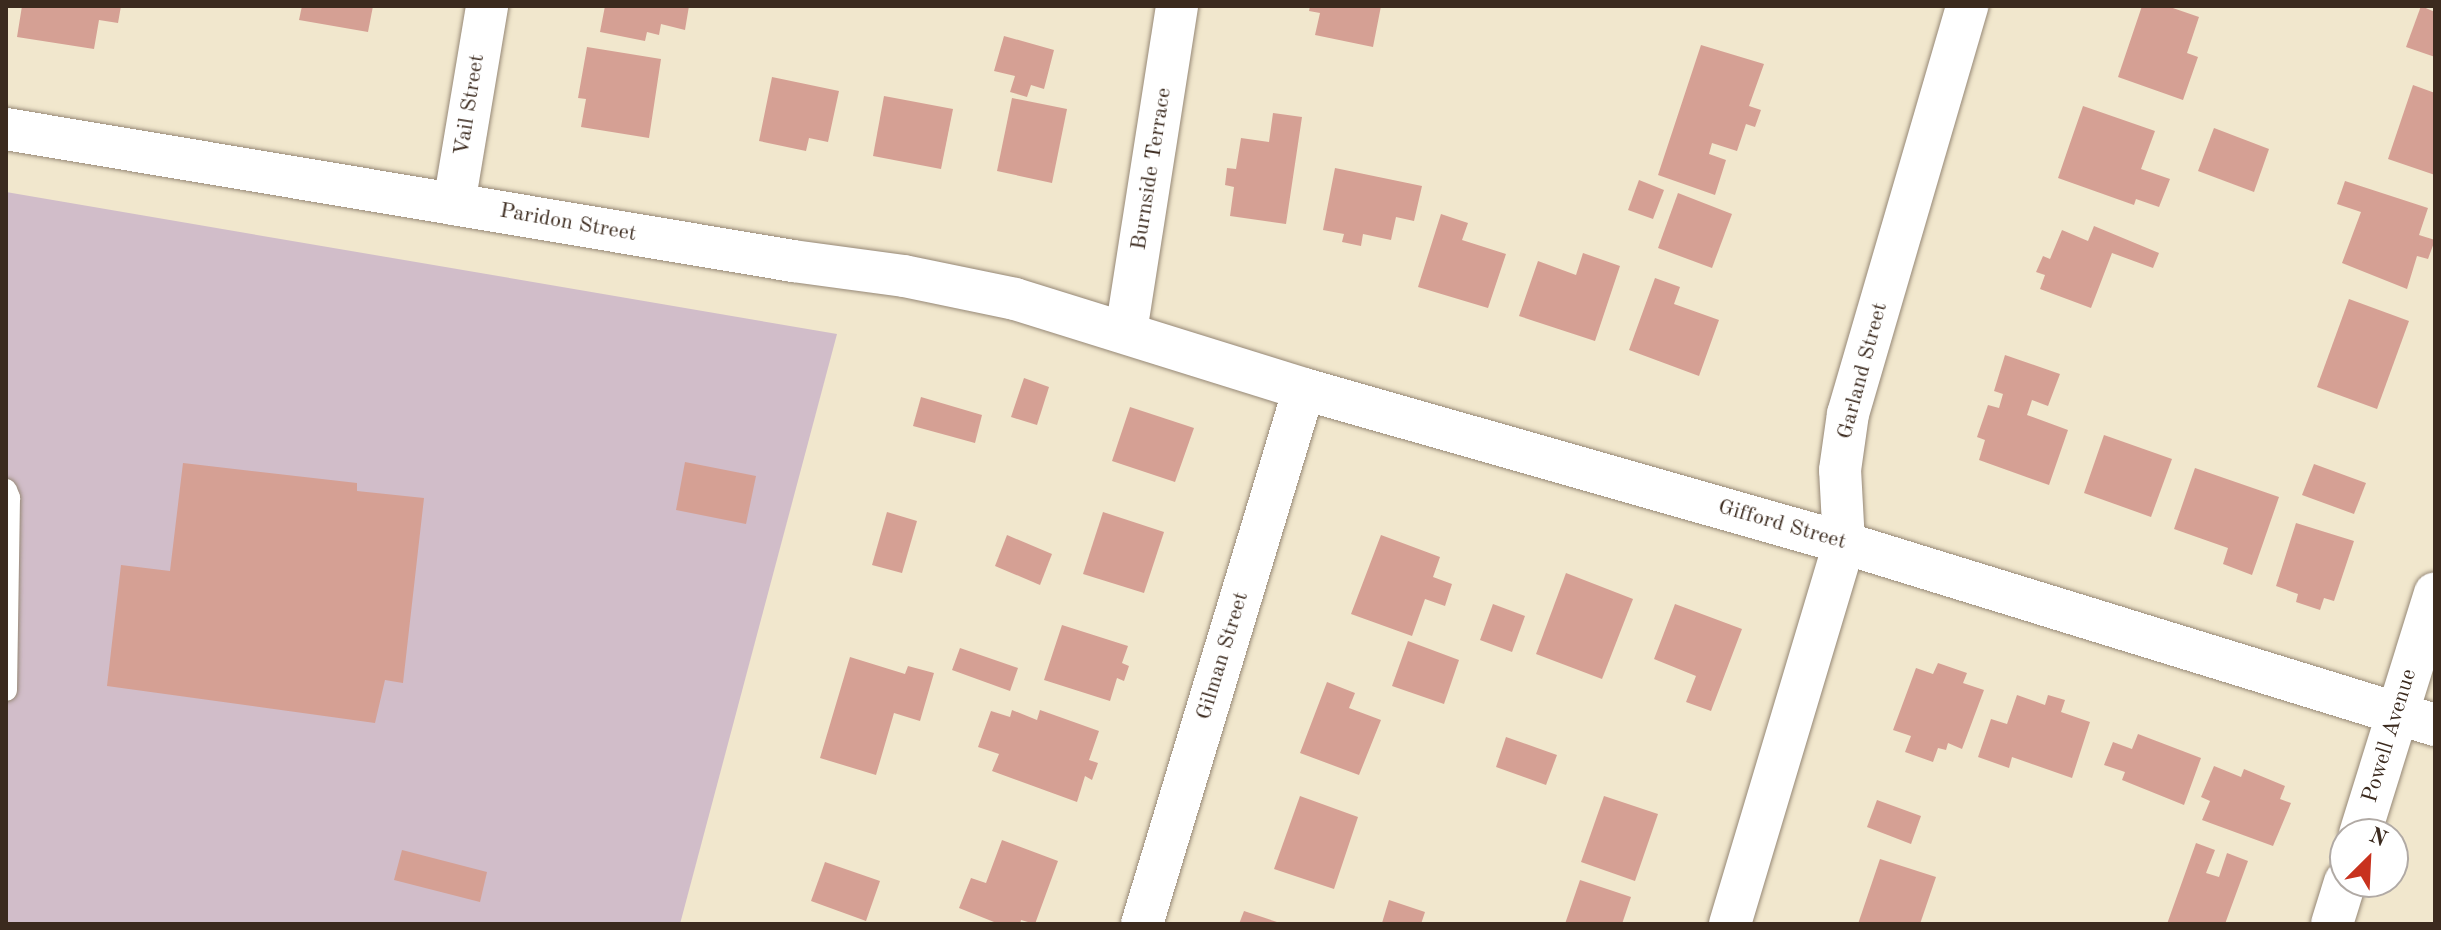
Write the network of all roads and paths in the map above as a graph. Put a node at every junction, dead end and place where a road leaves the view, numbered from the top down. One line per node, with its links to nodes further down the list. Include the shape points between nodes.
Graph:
1 (487, 6): 5 (street, Vail Street)
2 (1177, 6): 6 (street, Burnside Terrace)
3 (1967, 6): 9 (street, Garland Street, via 1848,414 1840,470)
4 (6, 129): 5 (street, Paridon Street)
5 (454, 204): 6 (street, Paridon Street, via 944,283)
6 (1126, 332): 7 (street, Gifford Street)
7 (1304, 389): 9 (street, Gifford Street); 15 (street, Gilman Street)
8 (6, 490): 11 (lane)
9 (1844, 543): 12 (street, Gifford Street); 16 (street, Garland Street)
10 (2435, 593): 12 (street, Powell Avenue)
11 (6, 690)
12 (2416, 719): 13 (street, Powell Avenue)
13 (2368, 818)
14 (2340, 898): 17 (street)
15 (1142, 924)
16 (1730, 924)
17 (2332, 924)

